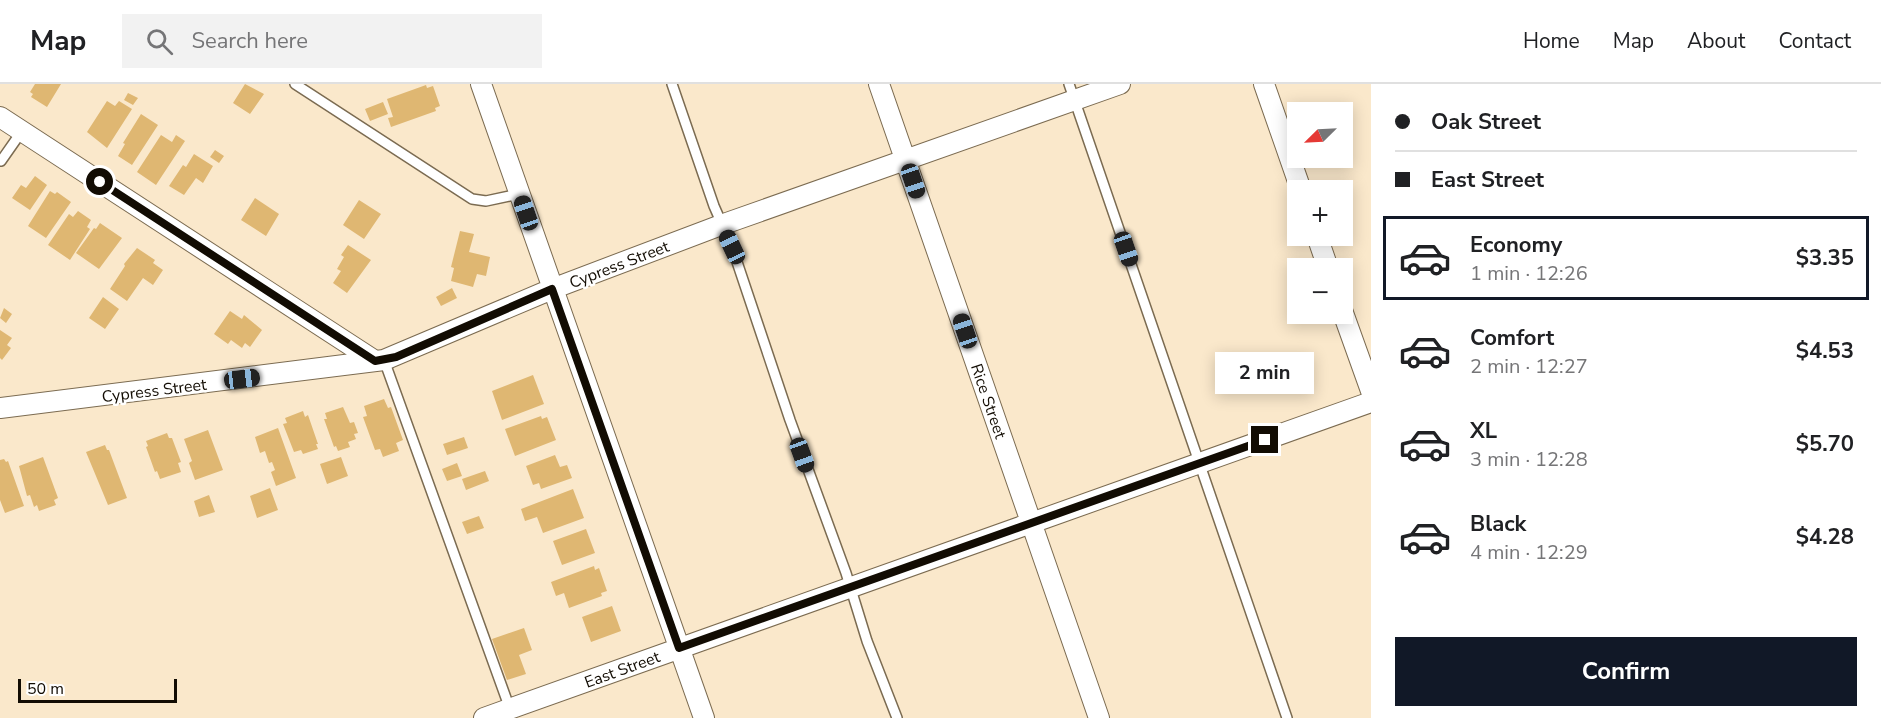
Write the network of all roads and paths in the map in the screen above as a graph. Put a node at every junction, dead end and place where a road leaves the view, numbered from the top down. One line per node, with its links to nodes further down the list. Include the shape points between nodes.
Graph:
1 (295, 84): 13 (lane, via 472,199 486,201)
2 (481, 84): 13 (street)
3 (672, 84): 14 (lane)
4 (879, 84): 10 (street, Rice Street)
5 (1120, 84): 7 (street, Cypress Street)
6 (1264, 84): 12 (street)
7 (1072, 92): 10 (street, Cypress Street); 21 (lane)
8 (0, 117): 9 (street)
9 (22, 131): 11 (lane); 17 (street)
10 (905, 160): 14 (street, Cypress Street); 22 (street, Rice Street)
11 (0, 161)
12 (1298, 180)
13 (519, 194): 15 (street)
14 (721, 225): 15 (street, Cypress Street); 23 (lane, via 732,247)
15 (552, 289): 17 (street, Cypress Street); 24 (street)
16 (1347, 324): 18 (street)
17 (380, 361): 20 (street, Cypress Street); 25 (lane)
18 (1371, 391)
19 (1371, 402): 21 (street, East Street)
20 (0, 408)
21 (1201, 463): 22 (street, East Street); 30 (lane)
22 (1032, 524): 23 (street, East Street); 29 (street, Rice Street)
23 (850, 589): 24 (street, East Street); 28 (lane)
24 (679, 648): 25 (street, East Street); 27 (street)
25 (507, 713): 26 (street, East Street)
26 (484, 718)
27 (704, 718)
28 (897, 718)
29 (1099, 718)
30 (1287, 718)

